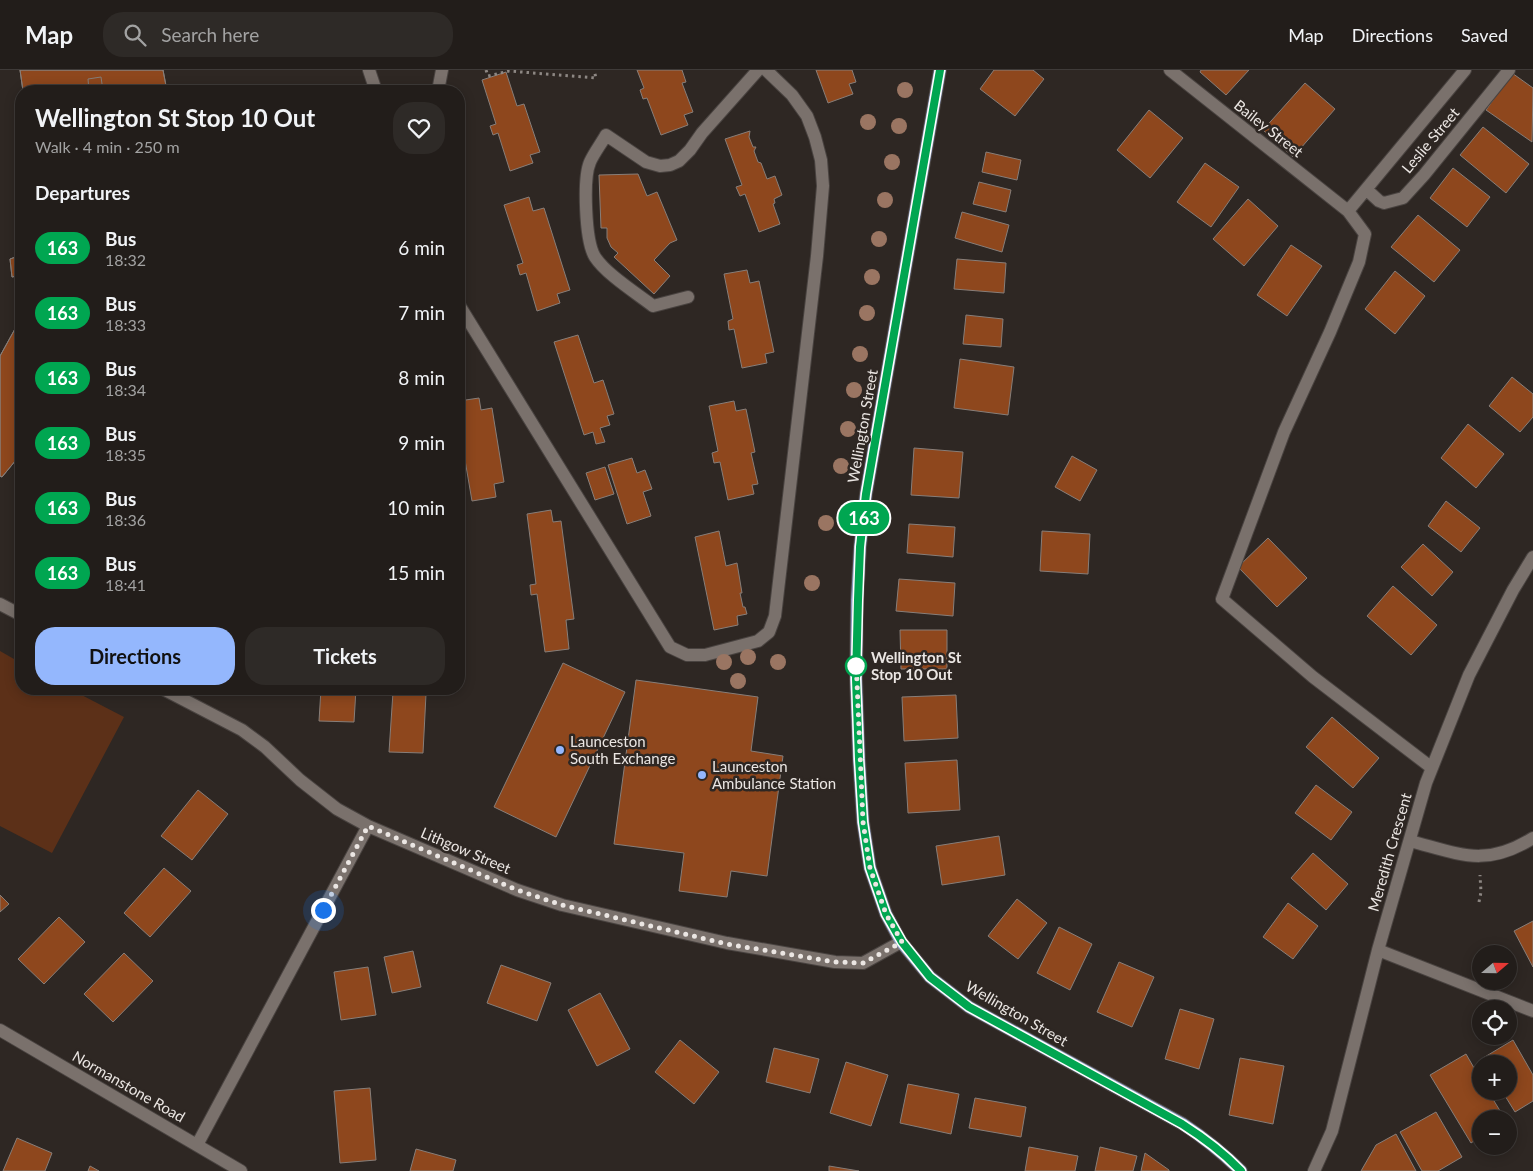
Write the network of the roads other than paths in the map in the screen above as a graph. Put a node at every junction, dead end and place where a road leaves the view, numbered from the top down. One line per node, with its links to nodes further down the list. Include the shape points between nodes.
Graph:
1 (369, 70): 9 (street)
2 (442, 70): 10 (street)
3 (758, 70): 13 (street, via 679,161 660,166 646,162 606,135 590,162 586,227 594,256 653,306)
4 (766, 70): 14 (street, via 792,95 807,116 821,160 823,186 775,616 769,632 758,641 705,655 687,655 670,647)
5 (940, 70): 23 (main road, Wellington Street, via 866,494 858,591 856,679 863,822 870,868 886,914)
6 (1170, 70): 12 (street, Bailey Street)
7 (1465, 70): 11 (street, Leslie Street)
8 (1508, 70): 11 (street, Leslie Street, via 1403,198 1384,203)
9 (374, 85)
10 (439, 85)
11 (1367, 190): 12 (street, Leslie Street)
12 (1348, 211): 19 (street, Bailey Street, via 1365,234 1359,262 1284,432 1222,599 1313,677)
13 (688, 297)
14 (465, 316)
15 (1533, 557): 19 (street, Meredith Crescent, via 1469,674)
16 (0, 604): 17 (street)
17 (15, 612)
18 (175, 695): 20 (street, Lithgow Street, via 242,730 336,810)
19 (1432, 768): 22 (street, Meredith Crescent)
20 (368, 826): 23 (street, Lithgow Street, via 517,890 553,902 727,944 835,962 863,963); 27 (street)
21 (1533, 838): 22 (street, via 1501,854 1479,857)
22 (1410, 841): 24 (street, Meredith Crescent)
23 (902, 942): 29 (main road, Wellington Street, via 930,977 969,1007 1182,1124 1205,1138)
24 (1378, 950): 25 (street); 30 (street, Meredith Crescent, via 1334,1124)
25 (1533, 1011)
26 (0, 1030): 27 (street, Normanstone Road)
27 (197, 1145): 28 (street, Normanstone Road)
28 (241, 1171)
29 (1241, 1171)
30 (1314, 1171)

